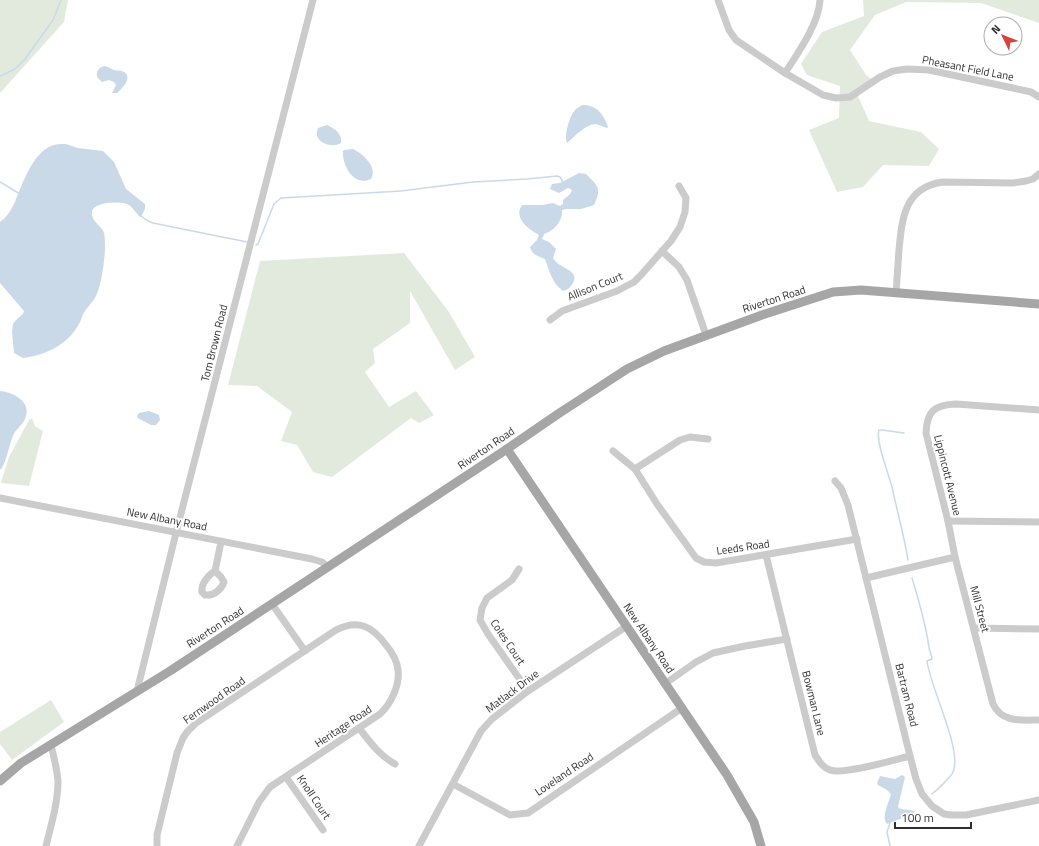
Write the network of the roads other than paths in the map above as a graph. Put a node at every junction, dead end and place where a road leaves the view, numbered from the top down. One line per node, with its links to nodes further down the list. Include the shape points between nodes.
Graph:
1 (314, 0): 22 (street, Tom Brown Road)
2 (718, 0): 4 (street, Pheasant Field Lane, via 729,30 736,40)
3 (820, 0): 4 (street, via 819,13 814,24)
4 (785, 73): 5 (street, Pheasant Field Lane, via 823,94 836,98 850,96 893,71 907,69 936,72 1031,92)
5 (1039, 96)
6 (1039, 174): 9 (street, via 1033,179 1013,183 942,182 926,186 914,196 904,215)
7 (679, 186): 8 (street, Allison Court, via 686,198 685,212 680,227)
8 (662, 251): 11 (street, Allison Court, via 634,282 562,311); 12 (street, via 679,267 687,280)
9 (896, 293): 10 (main road, Riverton Road); 12 (main road, Riverton Road, via 861,290 833,292)
10 (1039, 304)
11 (550, 320)
12 (706, 335): 15 (main road, Riverton Road, via 627,369)
13 (1039, 410): 20 (street, Lippincott Avenue, via 956,404 942,405 932,412 927,422 926,433)
14 (708, 439): 17 (street, via 690,437 680,440)
15 (507, 449): 27 (main road, Riverton Road); 32 (main road, New Albany Road)
16 (613, 451): 17 (street, Leeds Road)
17 (635, 469): 25 (street, Leeds Road, via 657,504 700,561 716,563)
18 (835, 481): 23 (street, Bartram Road, via 846,498)
19 (0, 498): 22 (street, New Albany Road)
20 (948, 521): 21 (street); 26 (street, Lippincott Avenue)
21 (1039, 522)
22 (176, 533): 24 (street, New Albany Road); 38 (street, Tom Brown Road)
23 (857, 539): 25 (street, Leeds Road); 30 (street, Bartram Road)
24 (221, 542): 27 (street, New Albany Road, via 322,562); 29 (street)
25 (766, 555): 35 (street, Bowman Lane)
26 (955, 557): 30 (street); 33 (street, Mill Street)
27 (328, 568): 31 (main road, Riverton Road)
28 (519, 569): 39 (street, Coles Court, via 512,580 487,598 480,620)
29 (215, 571)
30 (866, 578): 44 (street, Bartram Road)
31 (272, 604): 36 (street); 38 (main road, Riverton Road)
32 (627, 626): 37 (main road, New Albany Road); 39 (street, Matlack Drive)
33 (974, 628): 34 (street); 41 (street, Mill Street, via 996,710 1004,717 1014,720)
34 (1039, 629)
35 (787, 639): 37 (street, via 713,653); 44 (street, Bowman Lane, via 815,755 821,765 831,771 845,771)
36 (305, 652): 42 (street, Heritage Road, via 336,630 358,624 372,630 390,651 396,660 398,670 398,680 391,700 385,710); 52 (street, Fernwood Road, via 196,723 187,732 177,753 157,835)
37 (666, 683): 40 (main road, New Albany Road)
38 (137, 691): 43 (main road, Riverton Road)
39 (528, 691): 48 (street, Matlack Drive, via 492,719 481,731)
40 (682, 708): 48 (street, Loveland Road, via 528,813 510,815); 55 (main road, New Albany Road, via 748,811)
41 (1039, 720)
42 (359, 728): 45 (street, via 377,752); 46 (street, Heritage Road)
43 (51, 745): 47 (main road, Riverton Road, via 21,763); 51 (street, via 58,782)
44 (910, 756): 49 (street, Bartram Road, via 922,794 932,806 944,814 966,815)
45 (395, 764)
46 (286, 777): 50 (street, Knoll Court); 53 (street, Heritage Road, via 266,791)
47 (0, 781)
48 (453, 784): 54 (street, Matlack Drive)
49 (1039, 800)
50 (323, 830)
51 (46, 846)
52 (157, 846)
53 (237, 846)
54 (419, 846)
55 (761, 846)

